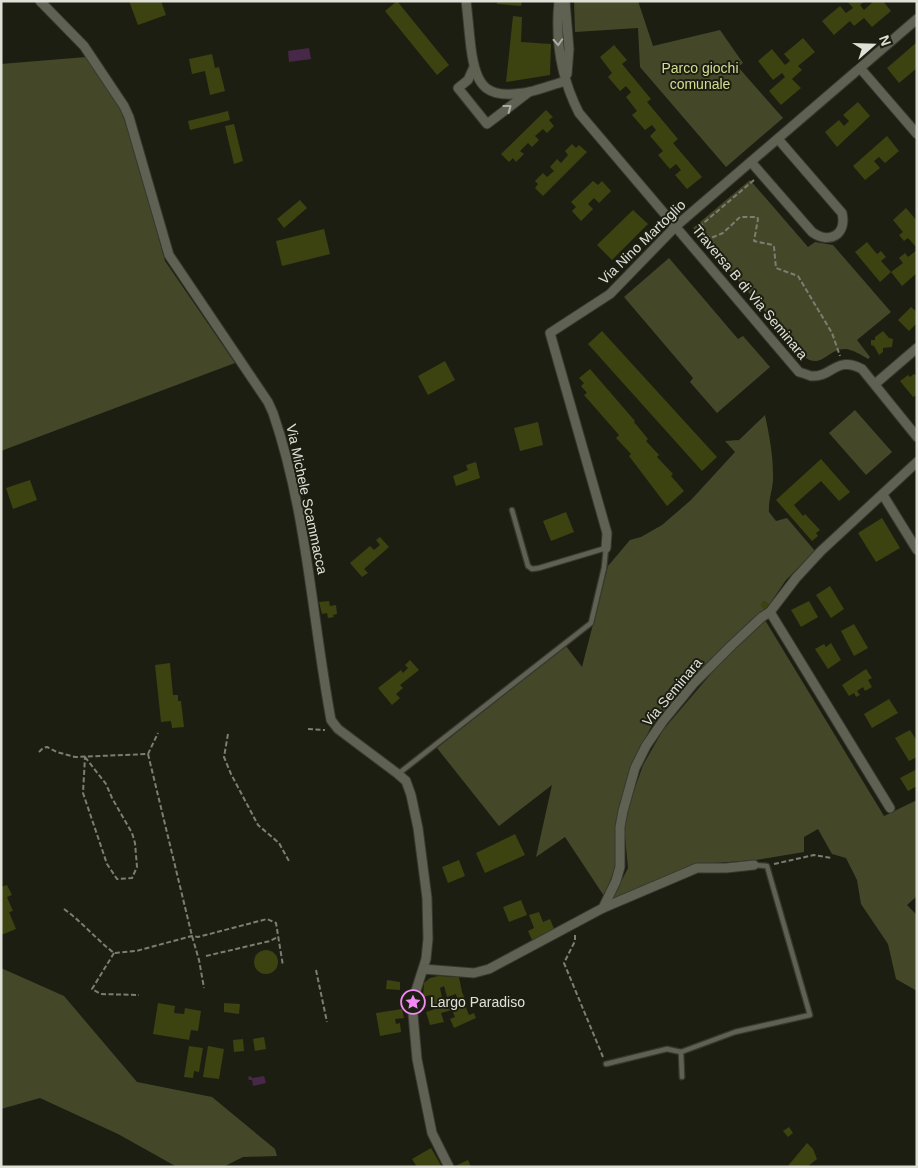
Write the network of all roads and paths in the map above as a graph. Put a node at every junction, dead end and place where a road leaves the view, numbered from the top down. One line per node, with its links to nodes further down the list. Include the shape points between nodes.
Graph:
1 (40, 1): 25 (street, Via Michele Scammacca, via 84,46 120,100 129,117 169,255 273,413 298,509 331,720)
2 (466, 1): 7 (street)
3 (559, 1): 8 (street, one-way to 8, via 558,47)
4 (565, 1): 8 (street, via 569,49)
5 (917, 19): 6 (street, Via Nino Martoglio)
6 (860, 68): 10 (street); 11 (street, Via Nino Martoglio)
7 (474, 69): 9 (street, via 483,86 491,92); 9 (street, one-way to 9, via 458,88 487,124)
8 (566, 81): 9 (street); 14 (street, via 579,113)
9 (530, 92)
10 (917, 134)
11 (778, 139): 12 (street, Via Nino Martoglio); 13 (street, via 842,212 843,227 834,236 819,237)
12 (751, 162): 13 (street); 14 (street, Via Nino Martoglio)
13 (762, 174): 16 (path, via 700,226 700,230 711,238 740,217 757,217 754,241 772,245 776,268 798,276 832,333)
14 (676, 226): 17 (street, Traversa B di Via Seminara, via 800,372 820,375 846,364 855,365); 22 (street, Via Nino Martoglio, via 610,294 550,333 606,533)
15 (917, 348): 17 (street)
16 (838, 351)
17 (875, 384): 18 (street, Traversa B di Via Seminara)
18 (917, 437)
19 (917, 462): 20 (street, Via Seminara)
20 (883, 495): 23 (street); 24 (street, Via Seminara, via 802,571)
21 (512, 510): 22 (lane, via 528,566 532,569)
22 (606, 548): 32 (lane, via 590,623)
23 (917, 550)
24 (770, 612): 33 (street); 38 (street, Via Seminara, via 694,684 646,746 635,768 623,811 620,866)
25 (338, 728): 26 (path); 32 (street, Via Michele Scammacca)
26 (308, 729)
27 (158, 733): 30 (path)
28 (228, 734): 35 (path, via 224,757 231,774 258,824 279,844)
29 (39, 752): 31 (path, via 48,747 75,757)
30 (148, 754): 31 (path); 41 (path)
31 (85, 757): 31 (path, via 83,793 107,864 117,879 132,878 137,867 132,833 106,784)
32 (398, 774): 47 (street, Via Michele Scammacca, via 406,781 412,795 427,898 428,939)
33 (890, 808)
34 (832, 858): 37 (path, via 814,855)
35 (290, 863)
36 (754, 865): 37 (lane); 38 (street, via 697,868)
37 (767, 866): 51 (lane, via 810,1016 735,1032)
38 (604, 908): 40 (street)
39 (64, 909): 43 (path)
40 (574, 925): 47 (street, via 482,972); 52 (path, via 575,941 564,963)
41 (192, 936): 42 (path, via 267,919 276,922); 43 (path, via 136,951); 48 (path)
42 (278, 937): 44 (path); 45 (path)
43 (114, 953): 49 (path, via 92,988 101,994)
44 (206, 956)
45 (283, 966)
46 (316, 970): 50 (path)
47 (423, 970): 54 (street, Via Michele Scammacca, via 412,1003 417,1059 432,1133)
48 (204, 988)
49 (139, 995)
50 (328, 1022)
51 (681, 1052): 52 (lane, via 667,1049); 53 (lane)
52 (606, 1064)
53 (682, 1077)
54 (449, 1167)

